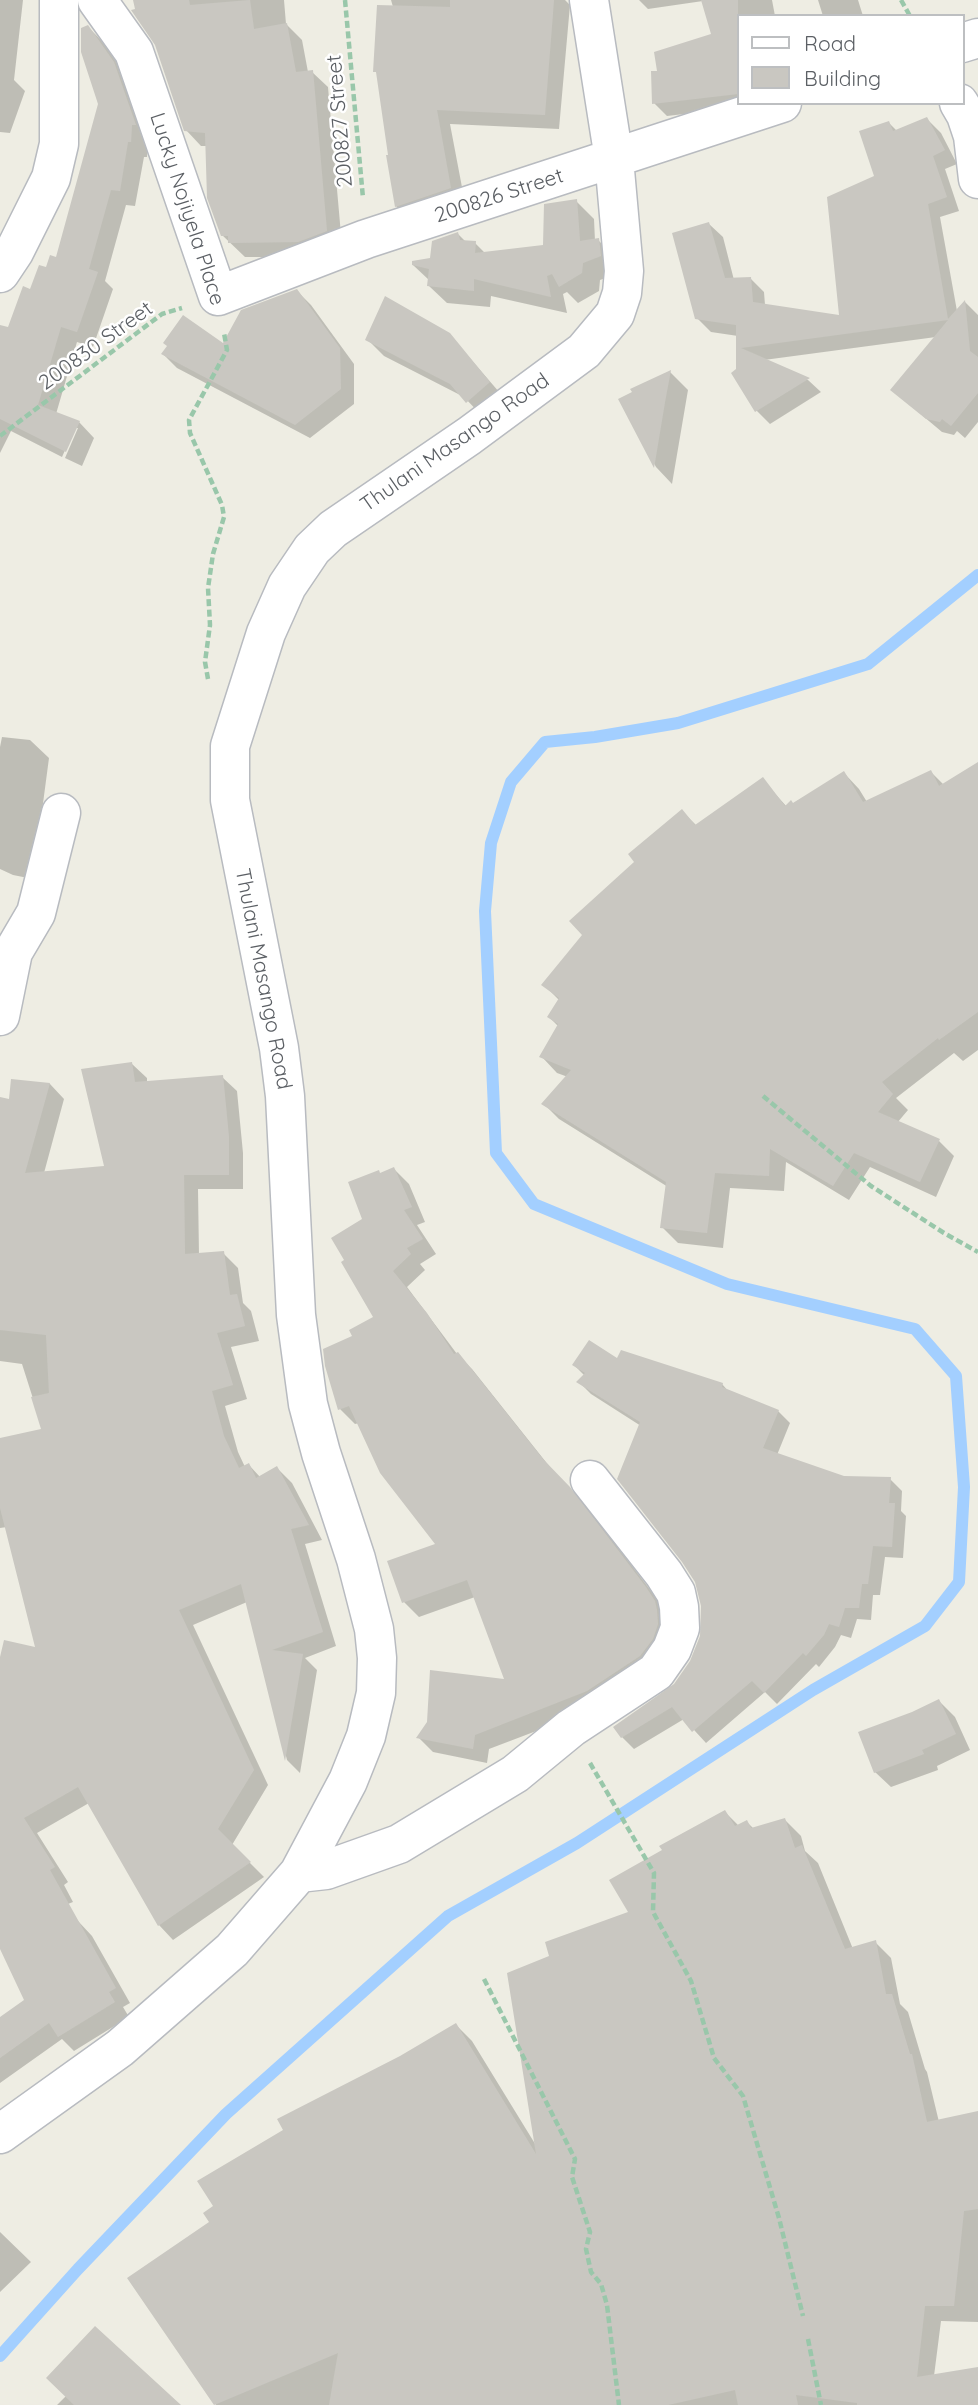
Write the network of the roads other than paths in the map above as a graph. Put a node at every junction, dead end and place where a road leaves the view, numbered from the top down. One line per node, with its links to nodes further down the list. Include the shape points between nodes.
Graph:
1 (59, 0): 8 (street, via 59,144 51,178)
2 (97, 0): 9 (street, Lucky Nojiyela Place, via 134,52)
3 (589, 0): 6 (street, Thulani Masango Road)
4 (776, 105): 6 (street, 200826 Street)
5 (960, 105): 7 (street, via 973,136)
6 (614, 159): 9 (street, 200826 Street, via 366,239); 13 (street, Thulani Masango Road, via 624,271 615,314 584,351 333,529 312,549 287,586 266,633 230,746 230,800 285,1096 296,1315 308,1404 365,1591 377,1658 376,1693 366,1736 348,1781)
7 (978, 179)
8 (0, 273)
9 (218, 296)
10 (61, 813): 11 (street, via 36,912 13,952)
11 (0, 1016)
12 (590, 1480): 13 (street, via 676,1593 680,1628 656,1672 571,1728 515,1774 399,1844 326,1870)
13 (299, 1873): 14 (street, Thulani Masango Road, via 232,1950 120,2048)
14 (0, 2134)

